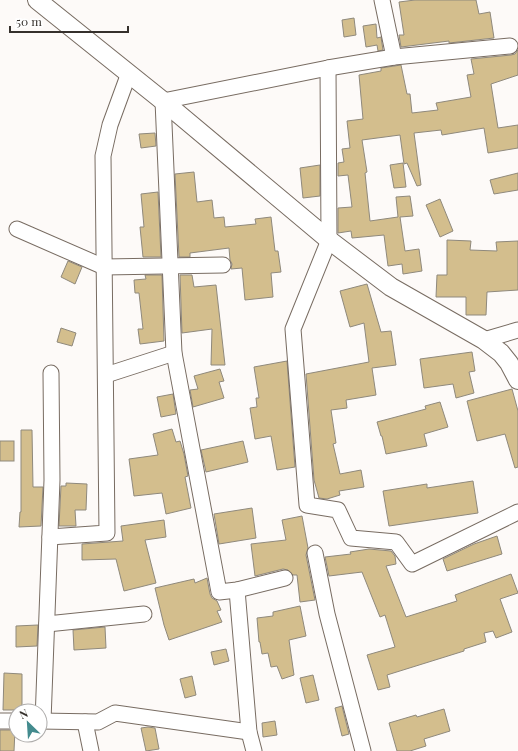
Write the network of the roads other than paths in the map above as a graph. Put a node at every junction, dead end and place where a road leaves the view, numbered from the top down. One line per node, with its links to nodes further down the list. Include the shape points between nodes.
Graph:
1 (37, 0): 6 (street)
2 (382, 0): 4 (street)
3 (510, 46): 4 (street)
4 (394, 57): 5 (street)
5 (328, 68): 7 (street); 9 (street)
6 (129, 73): 7 (street); 12 (street, via 110,125 103,156)
7 (163, 101): 9 (street); 11 (street)
8 (17, 229): 12 (street)
9 (329, 240): 14 (street, via 391,287); 19 (street, via 293,329 307,505 338,510 351,538 396,542 412,564)
10 (223, 265): 11 (street)
11 (170, 266): 12 (street); 15 (street)
12 (104, 267): 17 (street)
13 (518, 330): 14 (street)
14 (484, 340): 18 (street, via 501,353)
15 (174, 353): 17 (street); 23 (street, via 219,592)
16 (51, 373): 20 (street)
17 (106, 375): 20 (street, via 107,533)
18 (518, 380)
19 (518, 512)
20 (50, 537): 25 (street)
21 (315, 553): 32 (street, via 327,614)
22 (285, 578): 23 (street)
23 (238, 590): 29 (street)
24 (144, 614): 25 (street)
25 (47, 624): 26 (street)
26 (42, 703)
27 (48, 721): 28 (street)
28 (85, 722): 29 (street, via 98,722 115,713); 30 (street)
29 (249, 732): 31 (street)
30 (91, 751)
31 (254, 751)
32 (363, 751)

